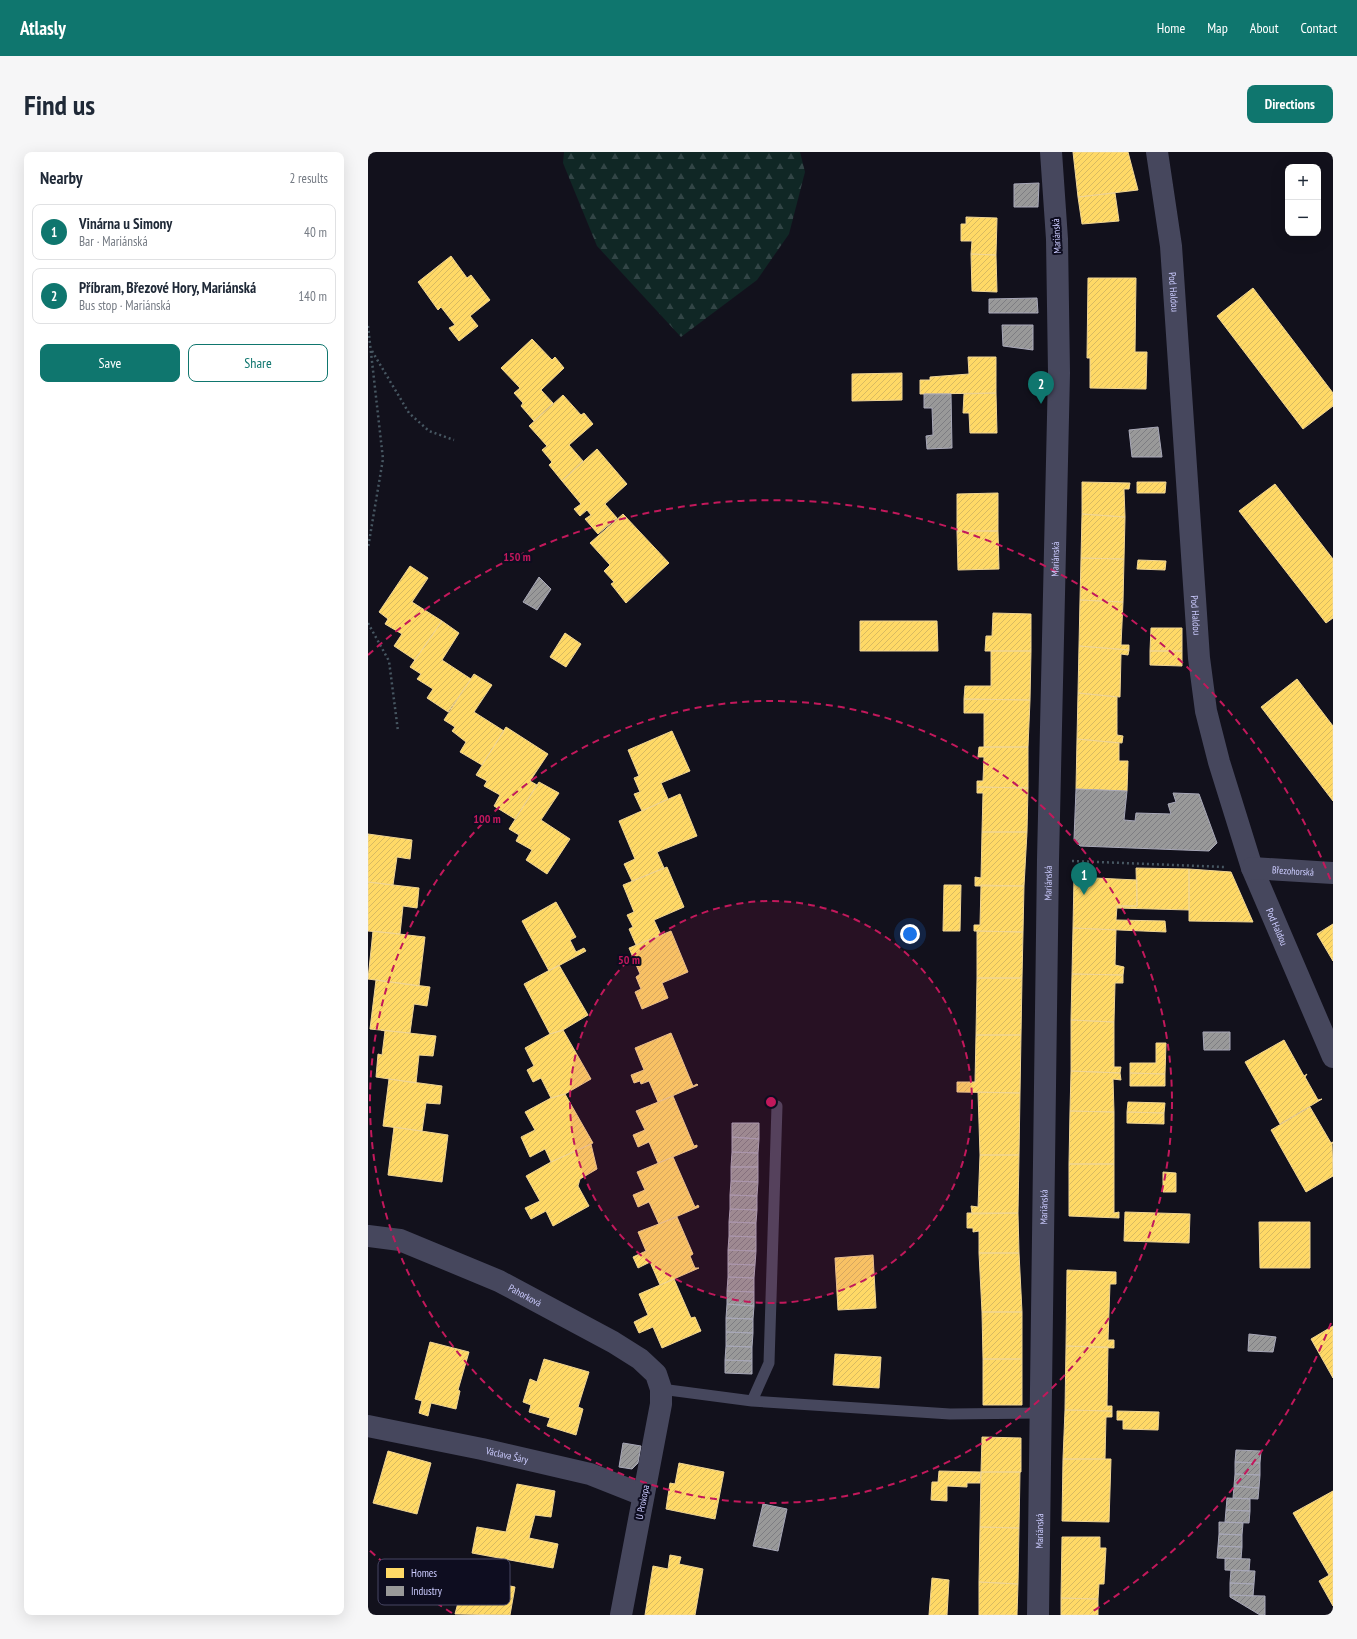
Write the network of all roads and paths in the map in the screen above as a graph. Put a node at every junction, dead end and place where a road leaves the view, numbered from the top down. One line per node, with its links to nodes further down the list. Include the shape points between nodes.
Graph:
1 (1051, 152): 9 (street, Mariánská, via 1057,239 1059,372)
2 (1157, 152): 10 (street, Pod Haldou, via 1171,246 1199,658 1206,711)
3 (368, 326): 4 (path)
4 (371, 350): 5 (path, via 409,413 429,431); 6 (path, via 383,459)
5 (454, 440)
6 (368, 548)
7 (368, 623): 8 (path, via 389,661)
8 (398, 731)
9 (1048, 860): 10 (path); 17 (street, Mariánská)
10 (1252, 868): 11 (street, Březohorská); 12 (street, Pod Haldou)
11 (1333, 873)
12 (1333, 1057)
13 (777, 1106): 16 (lane, via 769,1363)
14 (368, 1236): 15 (street, Pahorková, via 400,1240 499,1281 640,1359 656,1374)
15 (661, 1389): 16 (lane); 19 (street, U Prokopa, via 661,1404)
16 (752, 1400): 17 (lane, via 950,1414)
17 (1041, 1413): 21 (street, Mariánská)
18 (368, 1426): 19 (street, Václava Šáry, via 590,1474)
19 (643, 1495): 20 (street, U Prokopa)
20 (621, 1615)
21 (1038, 1615)

